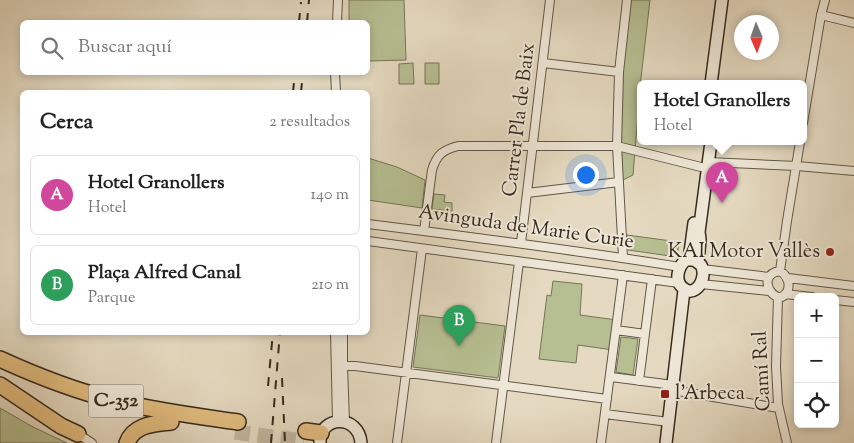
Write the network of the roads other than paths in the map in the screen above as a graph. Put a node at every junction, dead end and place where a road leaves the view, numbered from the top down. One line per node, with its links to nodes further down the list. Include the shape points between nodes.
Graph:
1 (338, 0): 8 (street)
2 (550, 0): 10 (street, Carrer Pla de Baix)
3 (626, 0): 11 (street)
4 (722, 0): 13 (main road)
5 (728, 0): 14 (main road)
6 (825, 0): 7 (street)
7 (821, 15): 9 (street); 16 (street)
8 (337, 20)
9 (854, 23)
10 (543, 63): 11 (street); 20 (street, Carrer Pla de Baix)
11 (619, 72): 21 (street)
12 (336, 75): 15 (street)
13 (712, 80)
14 (718, 80)
15 (336, 90)
16 (807, 99)
17 (704, 145): 22 (main road)
18 (710, 145): 22 (main road)
19 (800, 145): 23 (street)
20 (533, 146): 21 (street); 26 (street, Carrer Pla de Baix); 28 (street, via 458,146 440,154 432,170)
21 (617, 146): 22 (street); 25 (street)
22 (704, 165): 23 (street); 34 (main road, via 700,239)
23 (796, 166): 24 (street); 35 (street)
24 (854, 171)
25 (619, 182): 26 (street); 32 (street)
26 (527, 193): 30 (street, Carrer Pla de Baix)
27 (370, 224): 28 (street, Avinguda de Marie Curie)
28 (424, 231): 30 (street, Avinguda de Marie Curie)
29 (370, 241): 31 (street, Avinguda de Marie Curie)
30 (521, 243): 32 (street, Avinguda de Marie Curie)
31 (422, 248): 33 (street, Avinguda de Marie Curie); 54 (street)
32 (623, 257): 34 (street, Avinguda de Marie Curie)
33 (519, 262): 36 (street, Avinguda de Marie Curie); 58 (street)
34 (693, 265): 37 (street, Avinguda de Marie Curie); 41 (main road, via 703,277); 41 (main road, via 678,274)
35 (780, 272): 37 (street); 38 (street)
36 (623, 275): 39 (street, Avinguda de Marie Curie); 47 (street)
37 (769, 277): 42 (street)
38 (788, 278): 40 (street); 43 (street, via 787,292)
39 (652, 279): 41 (street, Avinguda de Marie Curie); 48 (street)
40 (854, 286)
41 (689, 287): 42 (street, Avinguda de Marie Curie); 59 (main road)
42 (769, 291): 43 (street, via 774,296)
43 (781, 295): 44 (street); 61 (street, Camí Ral, via 776,366)
44 (794, 296)
45 (839, 300): 46 (street)
46 (854, 302)
47 (616, 330): 48 (street); 55 (street)
48 (645, 334): 56 (street)
49 (335, 335): 64 (street)
50 (343, 335): 52 (street)
51 (0, 359): 63 (highway, C-352, via 72,388 115,401 237,427)
52 (342, 366): 54 (street); 64 (street)
53 (0, 370): 63 (highway, C-352, via 92,404)
54 (406, 374): 58 (street); 73 (street)
55 (611, 377): 56 (street); 60 (street)
56 (638, 381): 59 (street)
57 (0, 385): 66 (highway)
58 (503, 385): 60 (street); 74 (street)
59 (676, 388): 61 (street); 65 (main road); 77 (main road)
60 (607, 398): 62 (street)
61 (778, 408): 78 (street, Camí Ral)
62 (605, 414): 65 (street); 75 (street)
63 (171, 422): 71 (highway, via 142,427)
64 (341, 422): 67 (main road, via 330,424); 69 (main road, via 357,429)
65 (669, 422): 76 (main road)
66 (78, 434): 70 (street)
67 (320, 438): 68 (highway)
68 (306, 439)
69 (361, 439): 72 (main road)
70 (92, 443)
71 (127, 443)
72 (370, 443)
73 (398, 443)
74 (496, 443)
75 (601, 443)
76 (666, 443)
77 (672, 443)
78 (787, 443)

